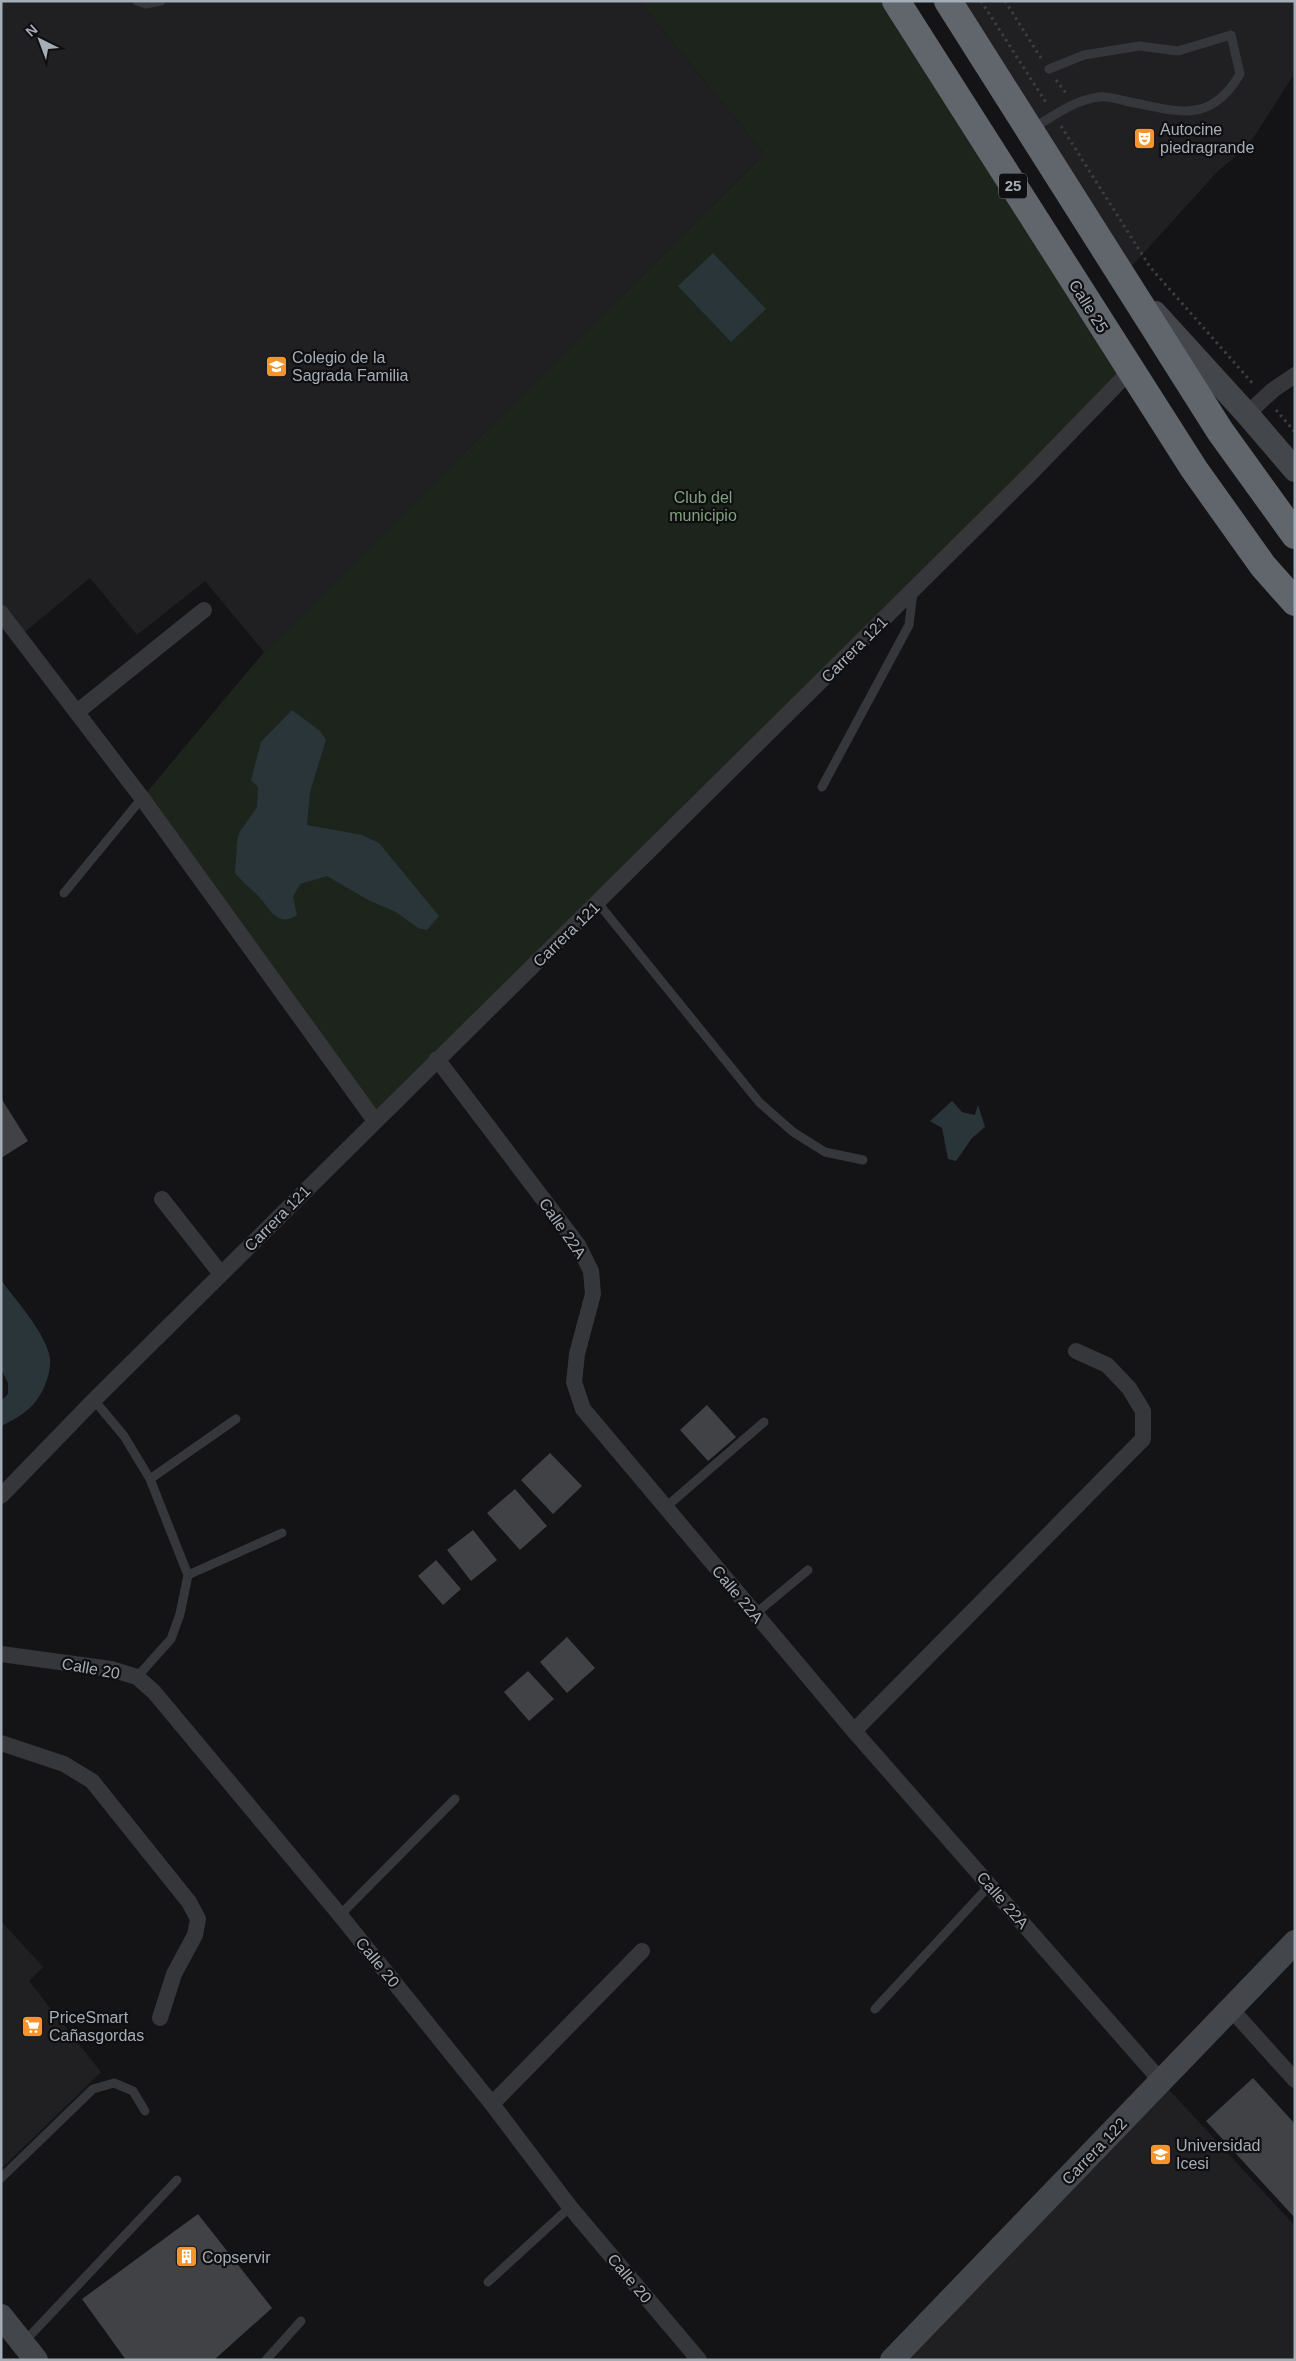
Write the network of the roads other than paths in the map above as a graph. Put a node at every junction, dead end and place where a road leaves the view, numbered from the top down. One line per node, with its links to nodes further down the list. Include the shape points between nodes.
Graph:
1 (137, 1): 2 (lane, via 146,4)
2 (161, 1)
3 (896, 1): 8 (highway, Calle 25 / 25)
4 (948, 1): 6 (highway)
5 (1049, 69): 6 (lane, via 1084,55 1139,46 1178,51 1231,34 1240,74 1230,90 1210,107 1187,112 1100,96 1074,103)
6 (1031, 130): 7 (highway)
7 (1122, 277): 10 (street); 12 (highway, via 1220,432)
8 (1130, 371): 13 (street, Carrera 121); 14 (highway, Calle 25 / 25, via 1263,566)
9 (1295, 375): 10 (street)
10 (1248, 414): 11 (street)
11 (1295, 470)
12 (1295, 535)
13 (913, 590): 18 (lane, via 909,625); 21 (street, Carrera 121)
14 (1295, 602)
15 (204, 610): 17 (street)
16 (1, 613): 17 (street)
17 (77, 712): 19 (street)
18 (822, 788)
19 (142, 798): 20 (lane); 23 (street)
20 (64, 893)
21 (598, 903): 22 (street, Carrera 121); 24 (lane, via 759,1102 793,1132 825,1152)
22 (437, 1059): 23 (street, Carrera 121); 33 (street, Calle 22A, via 578,1245 591,1271 593,1294 577,1354 574,1382 582,1409)
23 (375, 1121): 26 (street, Carrera 121)
24 (863, 1160)
25 (162, 1199): 26 (street)
26 (221, 1274): 28 (street, Carrera 121)
27 (1076, 1351): 40 (street, via 1107,1365 1129,1388 1143,1411 1143,1439)
28 (94, 1400): 31 (lane, via 124,1436); 32 (street, Carrera 121)
29 (236, 1419): 31 (lane)
30 (764, 1422): 33 (lane)
31 (150, 1479): 36 (lane)
32 (1, 1496)
33 (666, 1508): 37 (street, Calle 22A)
34 (282, 1533): 36 (lane)
35 (808, 1570): 37 (lane)
36 (188, 1576): 39 (lane, via 171,1639)
37 (755, 1614): 40 (street, Calle 22A)
38 (3, 1659): 39 (street, Calle 20, via 111,1669)
39 (137, 1677): 44 (street, Calle 20, via 154,1692)
40 (854, 1731): 43 (street, Calle 22A)
41 (1, 1743): 49 (street, via 64,1764 92,1781 189,1902 198,1919 195,1935 174,1974)
42 (455, 1799): 44 (lane)
43 (990, 1885): 47 (lane); 51 (street, Calle 22A)
44 (340, 1914): 52 (street, Calle 20)
45 (1295, 1942): 48 (street, Carrera 122)
46 (642, 1951): 52 (street)
47 (875, 2009)
48 (1231, 2009): 50 (street); 51 (street, Carrera 122)
49 (160, 2018)
50 (1295, 2080)
51 (1162, 2081): 63 (street, Carrera 122)
52 (492, 2104): 56 (street, Calle 20)
53 (145, 2111): 54 (lane, via 134,2092 114,2082 93,2090)
54 (1, 2178)
55 (177, 2180): 60 (lane)
56 (570, 2207): 57 (lane); 62 (street, Calle 20)
57 (488, 2282)
58 (1, 2316): 60 (street)
59 (301, 2321): 61 (lane)
60 (30, 2351)
61 (266, 2360)
62 (699, 2360)
63 (892, 2360)

